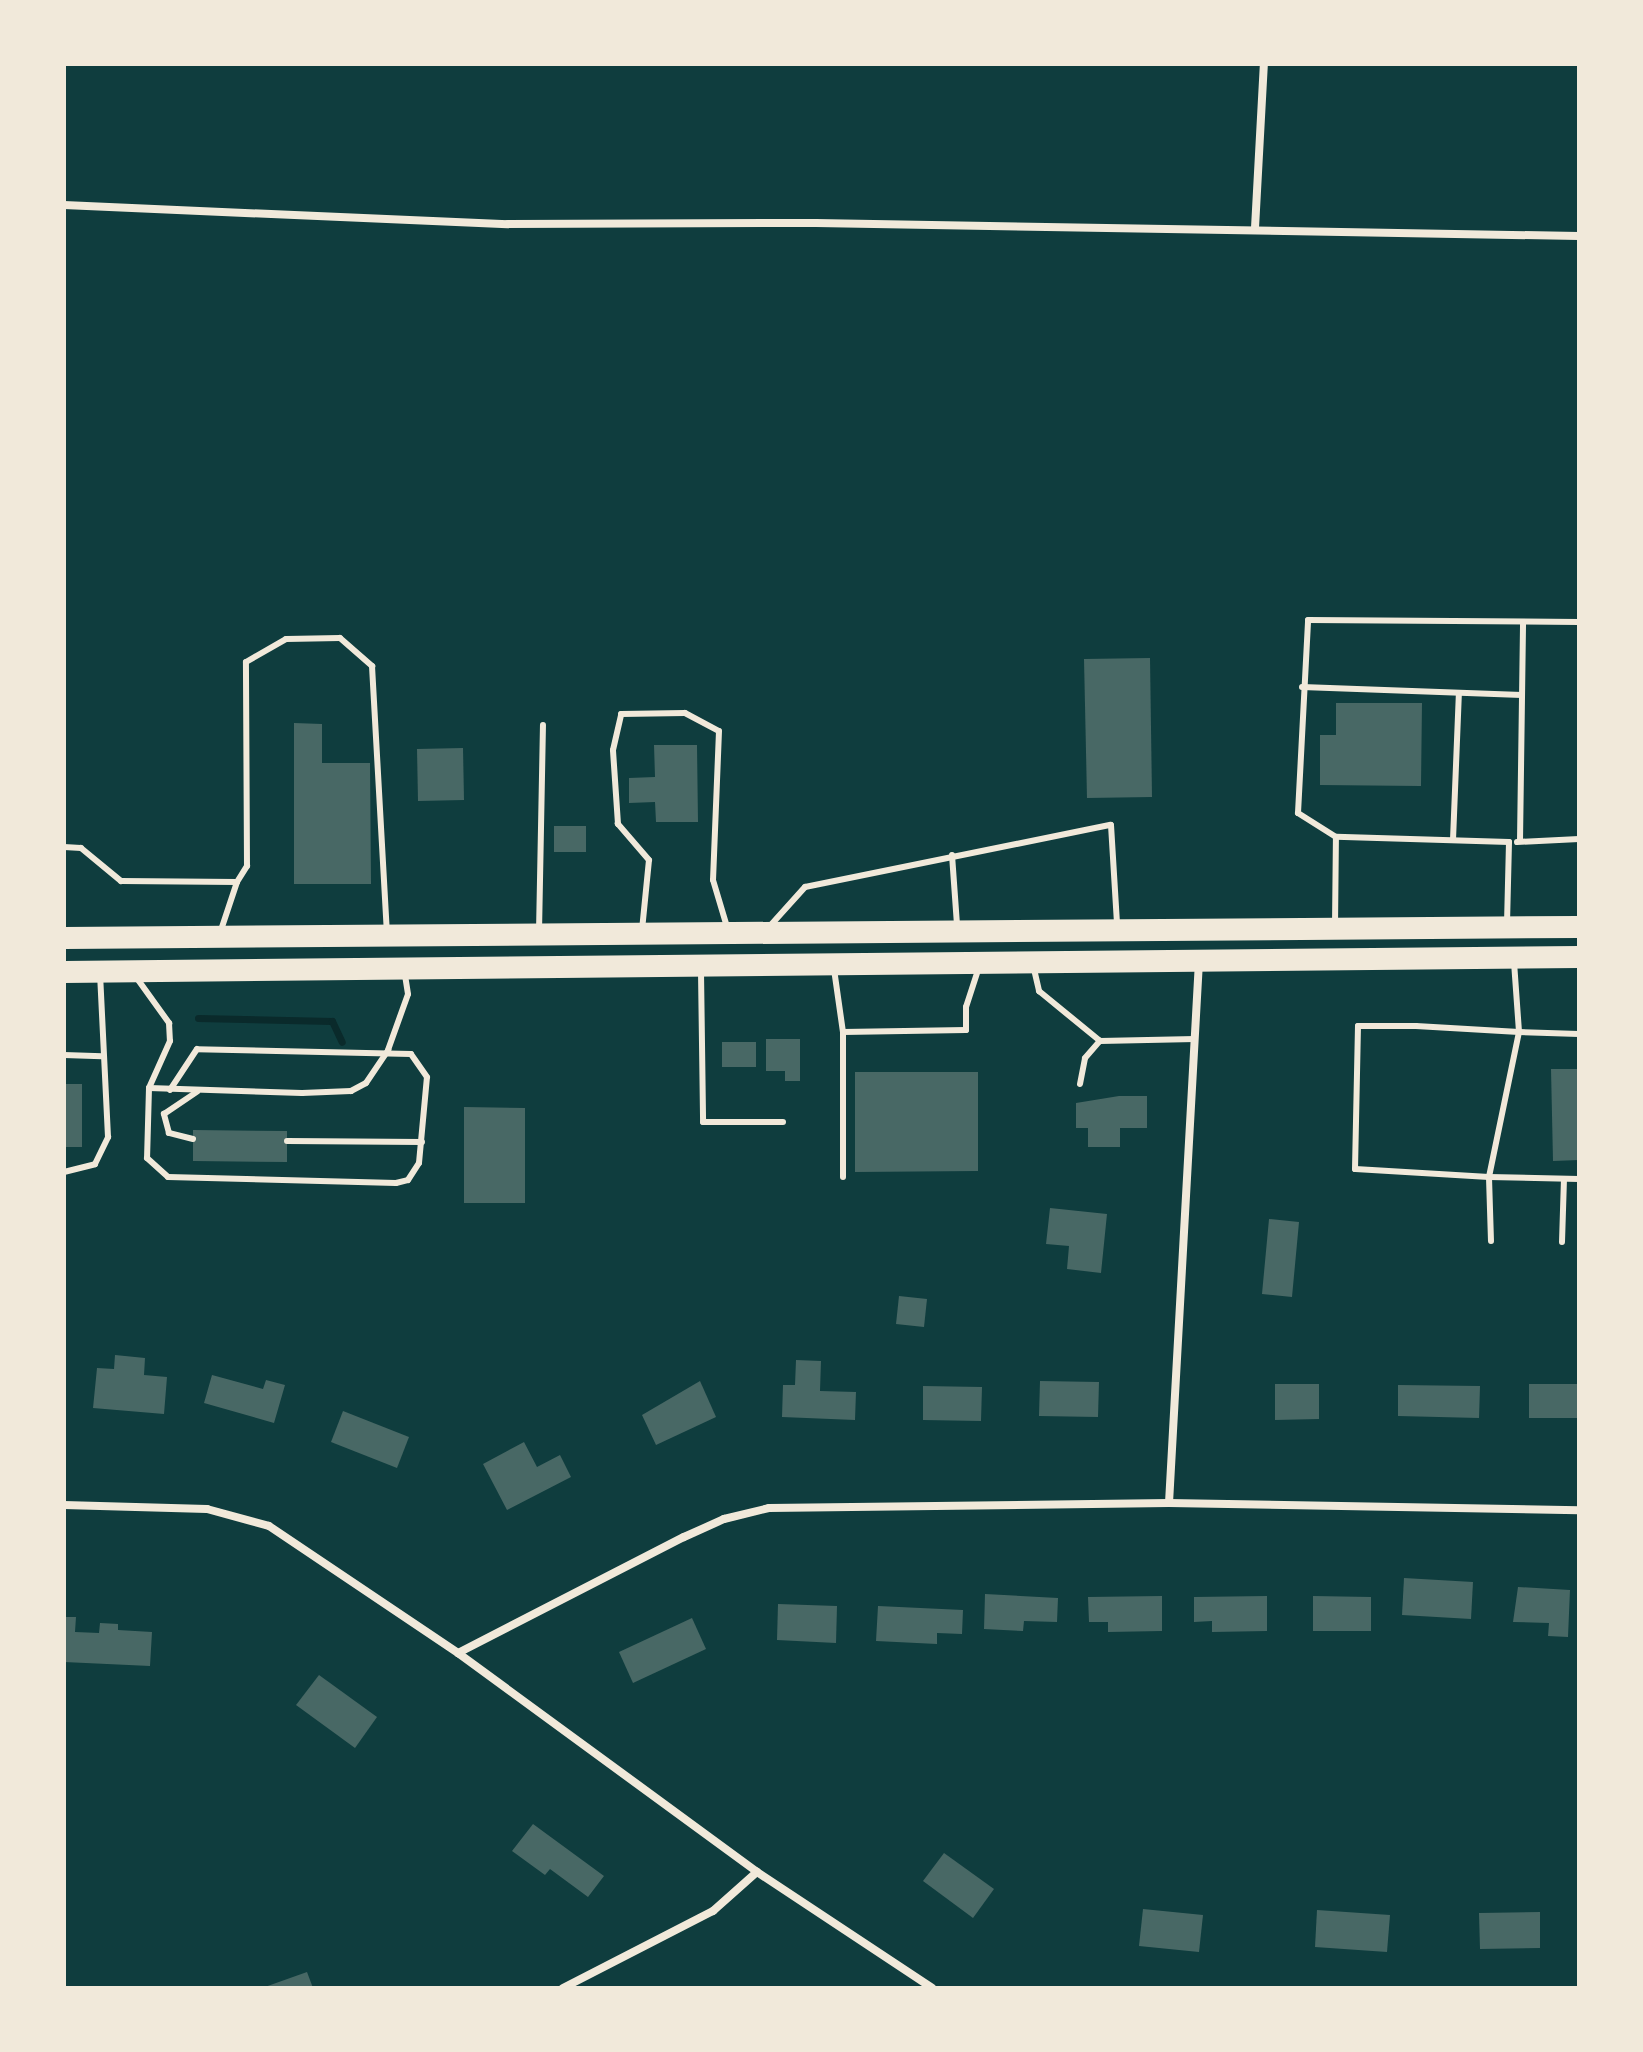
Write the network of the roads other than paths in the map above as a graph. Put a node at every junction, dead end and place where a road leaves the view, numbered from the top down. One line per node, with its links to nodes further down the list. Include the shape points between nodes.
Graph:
1 (1264, 64): 3 (street)
2 (64, 205): 3 (street, via 508,224)
3 (1255, 228): 4 (street)
4 (1579, 236)
5 (1523, 622): 6 (lane); 7 (lane, via 1308,620); 9 (lane)
6 (1579, 622)
7 (1302, 687): 8 (lane); 11 (lane, via 1298,813)
8 (1459, 693): 9 (lane); 13 (lane)
9 (1522, 695): 14 (lane)
10 (543, 725): 27 (lane)
11 (1336, 837): 13 (lane); 21 (lane)
12 (1579, 839): 14 (lane)
13 (1453, 840): 15 (lane)
14 (1520, 841): 15 (lane)
15 (1509, 842): 20 (lane)
16 (64, 847): 18 (lane, via 81,848 121,881)
17 (952, 855): 22 (lane, via 1111,825); 23 (lane); 26 (lane, via 805,887)
18 (237, 882): 29 (lane, via 247,866 246,662 286,639 340,638 372,666); 30 (lane)
19 (1579, 927): 20 (highway)
20 (1507, 928): 21 (highway)
21 (1335, 929): 22 (highway)
22 (1117, 931): 23 (highway)
23 (957, 933): 26 (highway)
24 (642, 934): 25 (highway); 25 (lane, via 649,860 618,824 613,750 621,714 685,713 719,731 713,880); 27 (highway)
25 (729, 934): 26 (highway)
26 (763, 934)
27 (539, 935): 29 (highway)
28 (65, 936): 30 (highway)
29 (387, 936): 30 (highway)
30 (218, 938)
31 (1579, 957): 32 (highway)
32 (1514, 958): 33 (highway); 43 (lane)
33 (1199, 960): 35 (highway); 45 (street)
34 (980, 962): 35 (highway); 36 (highway); 42 (lane, via 966,1007 966,1030)
35 (1033, 962): 46 (lane, via 1039,991)
36 (832, 964): 37 (highway); 42 (lane)
37 (701, 965): 38 (highway); 54 (lane, via 703,1122)
38 (404, 967): 40 (highway); 47 (lane, via 408,994)
39 (99, 971): 40 (highway); 41 (highway); 49 (lane)
40 (131, 971): 51 (lane, via 169,1023 170,1041)
41 (64, 972)
42 (843, 1032): 59 (lane)
43 (1519, 1032): 44 (lane); 60 (lane); 60 (lane, via 1358,1026 1355,1169)
44 (1579, 1034)
45 (1195, 1039): 46 (lane); 65 (street)
46 (1100, 1041): 50 (lane, via 1085,1058)
47 (388, 1050): 52 (lane, via 197,1049); 53 (lane, via 366,1083 351,1091); 57 (lane, via 411,1054 427,1077)
48 (64, 1055): 49 (lane)
49 (102, 1056): 58 (lane, via 108,1137 95,1164)
50 (1080, 1084)
51 (149, 1088): 52 (lane); 57 (lane, via 147,1158 168,1177 396,1183 408,1180 419,1163)
52 (170, 1090): 53 (lane)
53 (198, 1091): 55 (lane, via 164,1114 169,1133)
54 (783, 1122)
55 (193, 1139)
56 (287, 1141): 57 (lane)
57 (422, 1142)
58 (64, 1172)
59 (843, 1177)
60 (1489, 1177): 61 (lane); 63 (lane)
61 (1564, 1179): 62 (lane); 64 (lane)
62 (1579, 1179)
63 (1491, 1241)
64 (1562, 1242)
65 (1169, 1503): 67 (street); 68 (street, via 769,1508 724,1519 684,1537)
66 (64, 1505): 68 (street, via 207,1509 269,1526)
67 (1579, 1510)
68 (458, 1653): 69 (street)
69 (757, 1872): 70 (street, via 713,1911); 71 (street)
70 (563, 1988)
71 (932, 1988)

